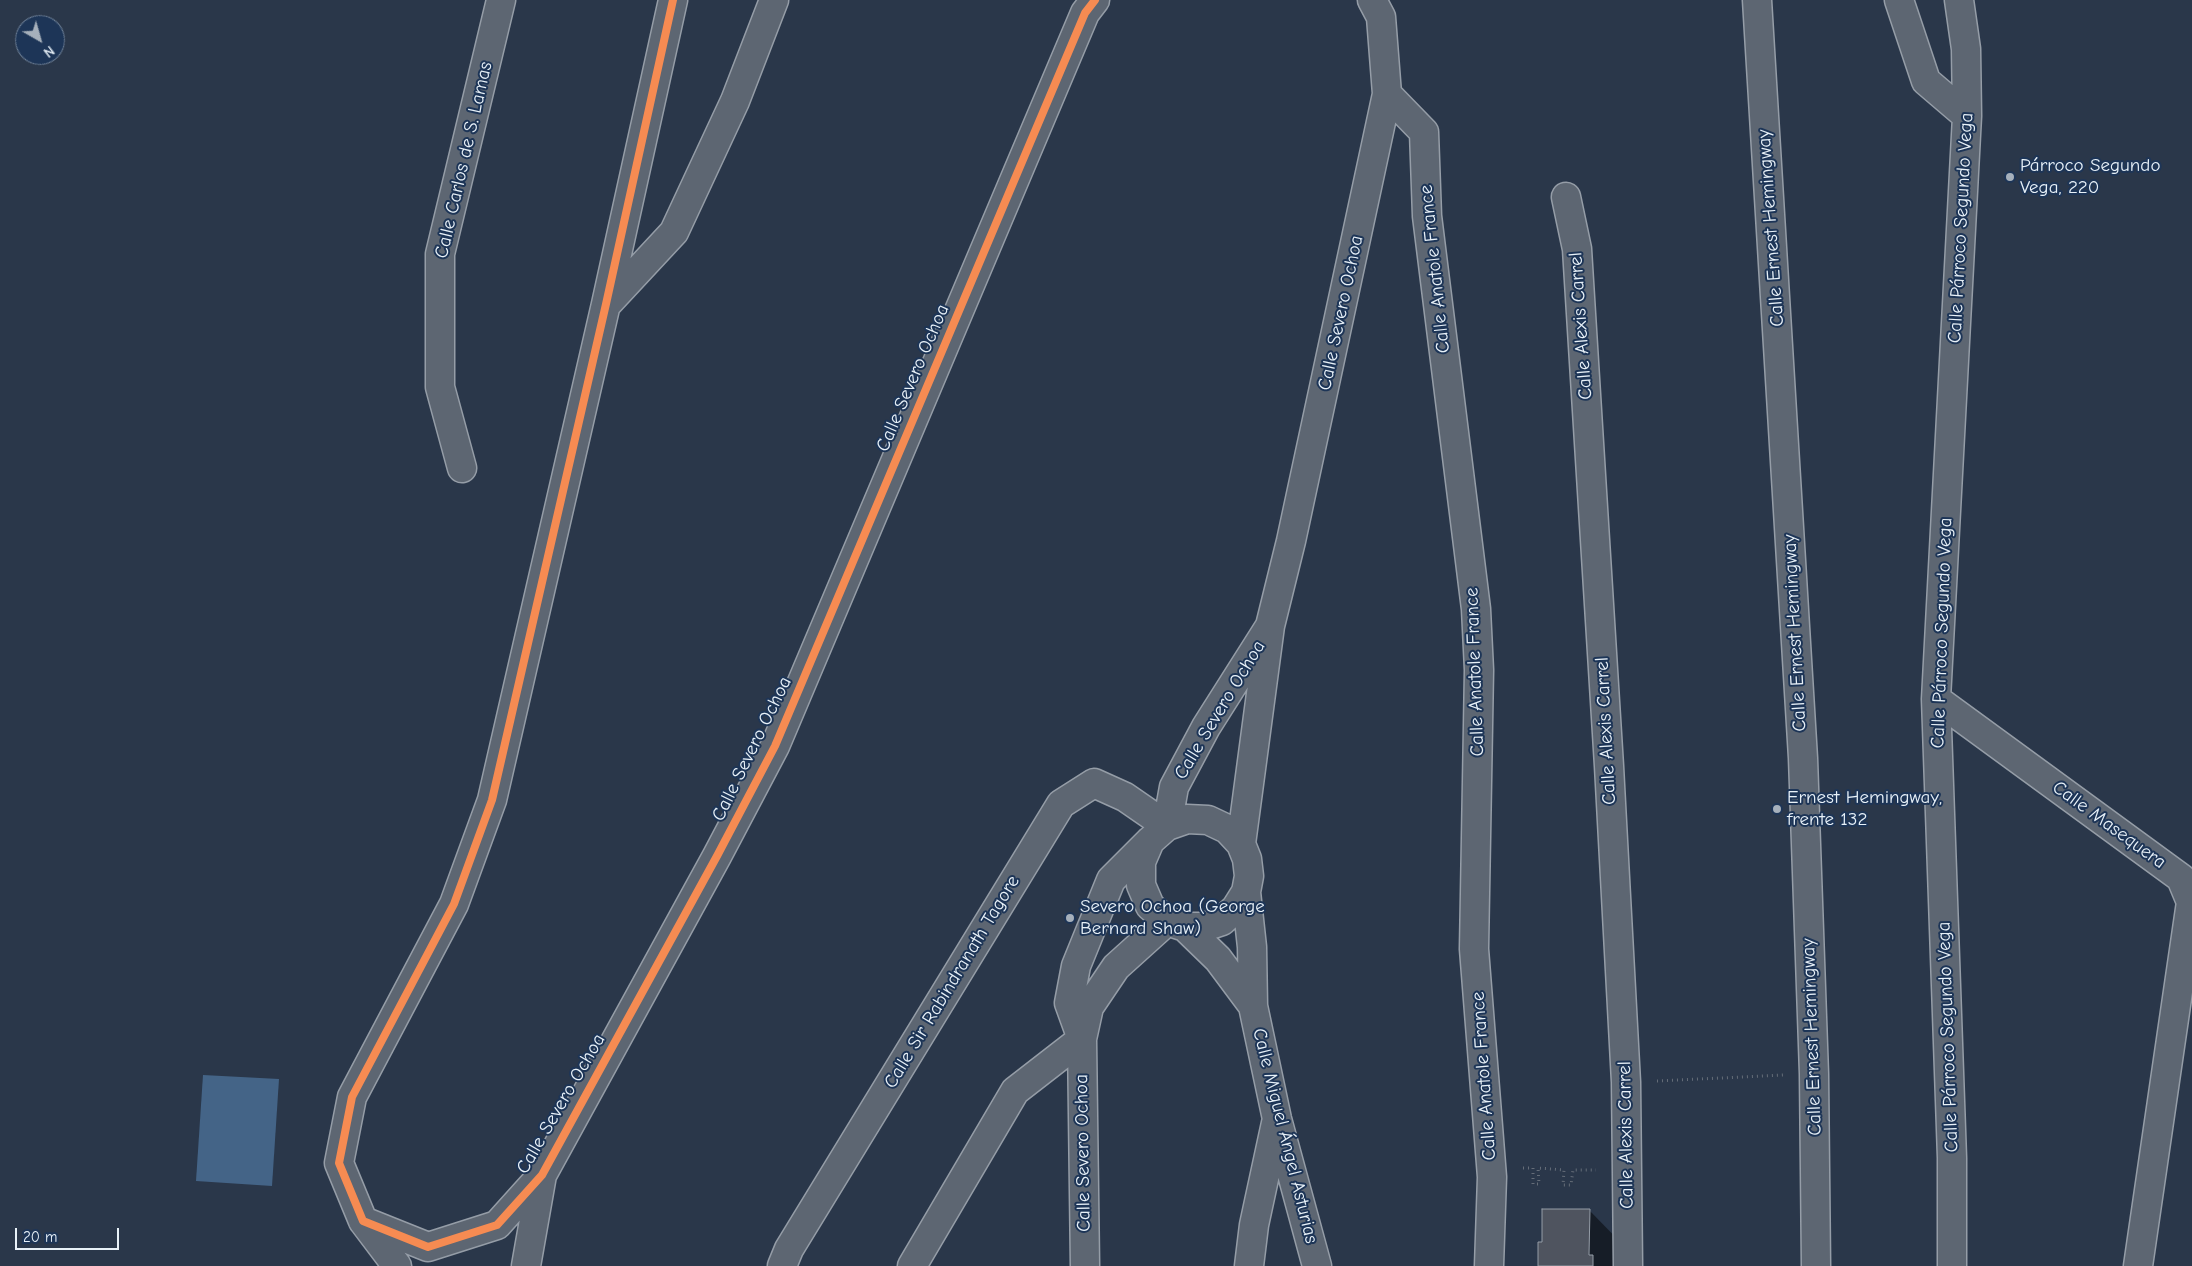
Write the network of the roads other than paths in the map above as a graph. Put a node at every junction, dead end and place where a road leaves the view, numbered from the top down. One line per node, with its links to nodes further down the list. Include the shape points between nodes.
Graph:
1 (501, 0): 13 (street, Calle Carlos de S. Lamas, via 440,254 440,387)
2 (673, 0): 12 (street)
3 (774, 0): 12 (street, via 735,101 674,232)
4 (1095, 0): 23 (street, Calle Severo Ochoa, via 1085,13 775,746)
5 (1372, 0): 9 (street, Calle Severo Ochoa, via 1381,17)
6 (1757, 0): 34 (street, Calle Ernest Hemingway, via 1803,758 1814,1074)
7 (1899, 0): 10 (street, via 1926,81)
8 (1959, 0): 10 (street, Calle Párroco Segundo Vega, via 1966,49)
9 (1387, 94): 14 (street, Calle Severo Ochoa); 32 (street, Calle Anatole France, via 1424,132 1427,216 1476,609 1479,670 1474,949 1492,1177)
10 (1967, 116): 15 (street, Calle Párroco Segundo Vega)
11 (1566, 197): 33 (street, Calle Alexis Carrel, via 1577,249 1626,1082)
12 (606, 304): 24 (street, via 492,800 454,904 352,1098 339,1164)
13 (462, 468)
14 (1270, 626): 16 (street, Calle Severo Ochoa, via 1206,727 1174,787); 17 (street, Calle Severo Ochoa)
15 (1936, 699): 35 (street, Calle Párroco Segundo Vega, via 1952,1158); 36 (street, Calle Masequera, via 2181,878 2191,902)
16 (1158, 834): 17 (street, via 1187,819 1208,820 1226,829); 19 (street, via 1141,862 1141,885 1150,906); 21 (street, via 1112,880 1076,966 1069,1003); 27 (street, Calle Sir Rabindranath Tagore, via 1125,797 1094,783 1061,804 789,1249)
17 (1241, 844): 18 (street, via 1249,876)
18 (1246, 892): 19 (street, via 1236,908 1222,920 1204,927); 20 (street, Calle Miguel Ángel Asturias, via 1252,947)
19 (1176, 924): 20 (street, Calle Miguel Ángel Asturias, via 1218,959); 21 (street, via 1116,967 1090,1007)
20 (1253, 1006): 22 (street, Calle Miguel Ángel Asturias)
21 (1082, 1039): 28 (street, via 1015,1091); 29 (street, Calle Severo Ochoa)
22 (1277, 1119): 30 (street, via 1254,1225); 31 (street, Calle Miguel Ángel Asturias)
23 (542, 1175): 24 (street, Calle Severo Ochoa, via 497,1225 428,1247); 26 (street)
24 (363, 1220): 25 (street)
25 (397, 1266)
26 (526, 1266)
27 (782, 1266)
28 (912, 1266)
29 (1084, 1266)
30 (1250, 1266)
31 (1317, 1266)
32 (1489, 1266)
33 (1628, 1266)
34 (1816, 1266)
35 (1952, 1266)
36 (2138, 1266)

